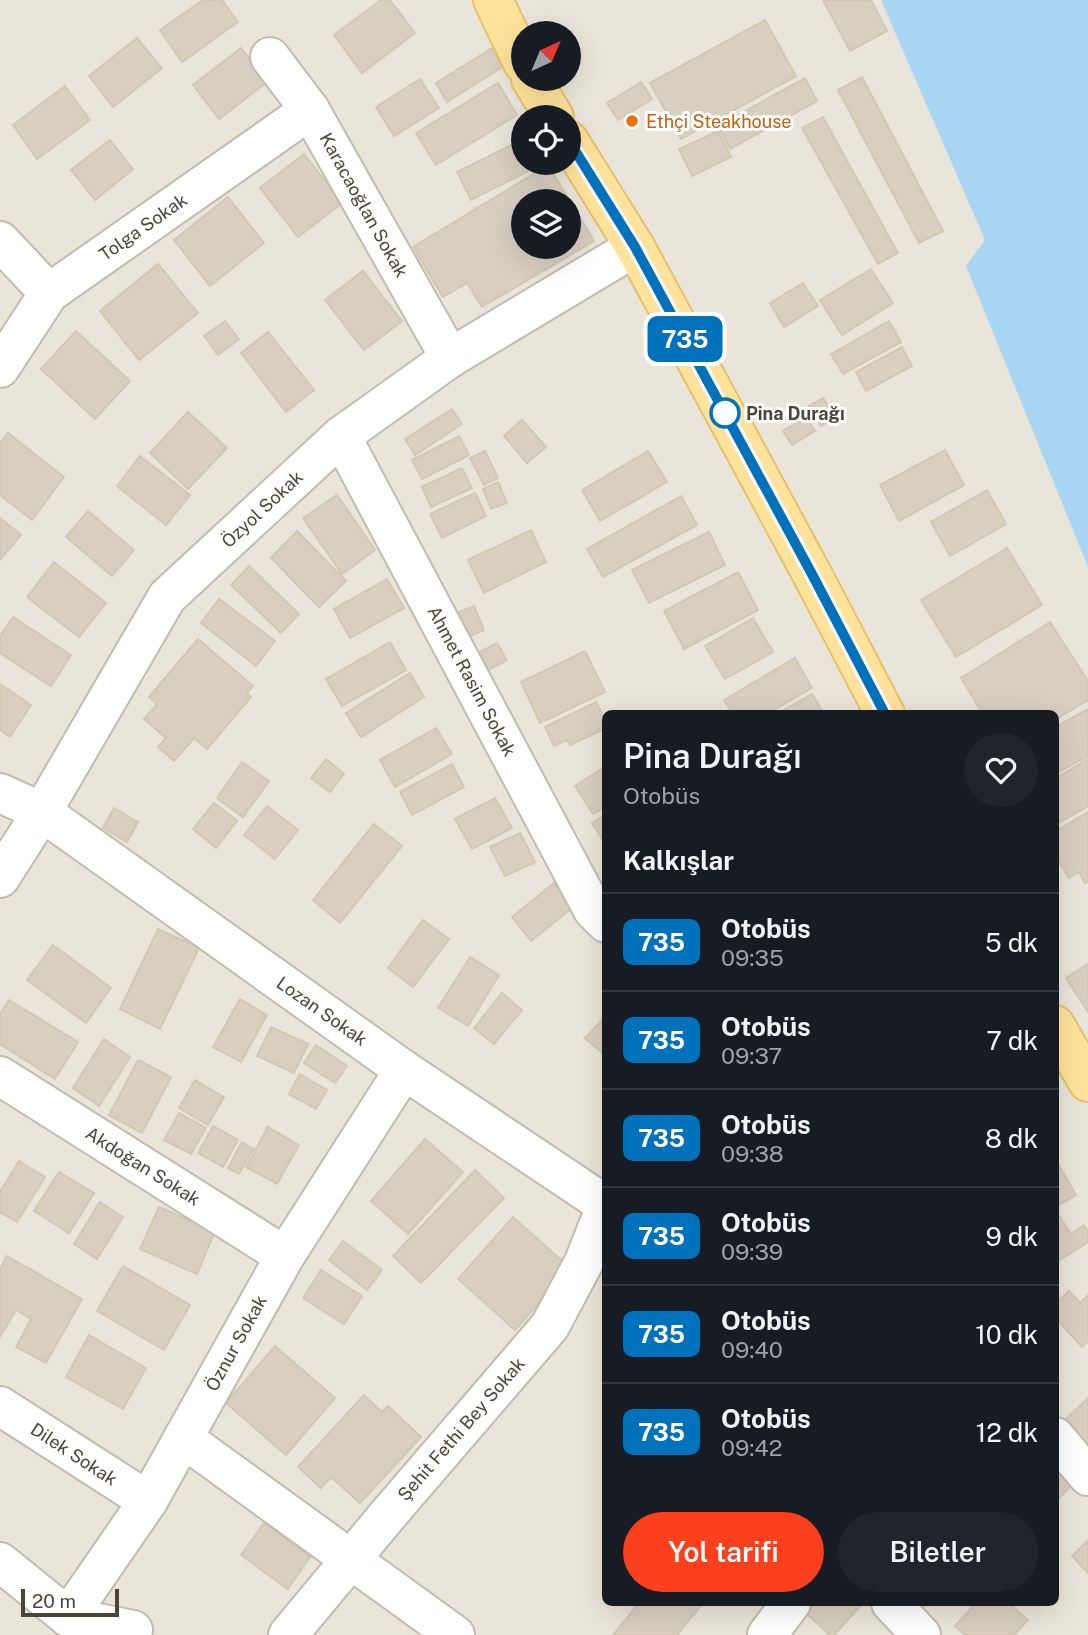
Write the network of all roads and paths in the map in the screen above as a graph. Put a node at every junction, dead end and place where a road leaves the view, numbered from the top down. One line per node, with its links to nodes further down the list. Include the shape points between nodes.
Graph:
1 (493, 0): 2 (main road)
2 (511, 38)
3 (270, 57): 4 (street, Karacaoğlan Sokak)
4 (310, 110): 8 (street, Tolga Sokak); 9 (street, Karacaoğlan Sokak)
5 (581, 160): 7 (main road)
6 (0, 241): 8 (street)
7 (635, 247): 9 (street, Özyol Sokak); 12 (main road)
8 (49, 293): 10 (street, Tolga Sokak)
9 (450, 358): 11 (street, Özyol Sokak)
10 (0, 368)
11 (341, 436): 14 (street, Özyol Sokak, via 167,597); 16 (street, Ahmet Rasim Sokak, via 593,910)
12 (883, 710)
13 (0, 793): 14 (street, Lozan Sokak)
14 (42, 812): 15 (street, Özyol Sokak); 18 (street, Lozan Sokak)
15 (0, 878)
16 (602, 919)
17 (1059, 1032): 20 (main road)
18 (404, 1070): 21 (street, Lozan Sokak); 23 (street, Öznur Sokak)
19 (0, 1076): 23 (street, Akdoğan Sokak)
20 (1088, 1082)
21 (602, 1202)
22 (602, 1215): 29 (street, Şehit Fethi Bey Sokak, via 584,1262 550,1326)
23 (285, 1256): 25 (street, Öznur Sokak)
24 (0, 1406): 28 (street, Dilek Sokak)
25 (183, 1438): 28 (street, Öznur Sokak); 29 (street)
26 (1059, 1442): 27 (street)
27 (1088, 1476)
28 (148, 1501): 33 (street, Öznur Sokak)
29 (350, 1559): 35 (street, Şehit Fethi Bey Sokak); 36 (street)
30 (0, 1562): 33 (street)
31 (789, 1606): 37 (street)
32 (894, 1606): 38 (street)
33 (68, 1617): 34 (street)
34 (142, 1633)
35 (288, 1635)
36 (455, 1635)
37 (766, 1635)
38 (921, 1635)

